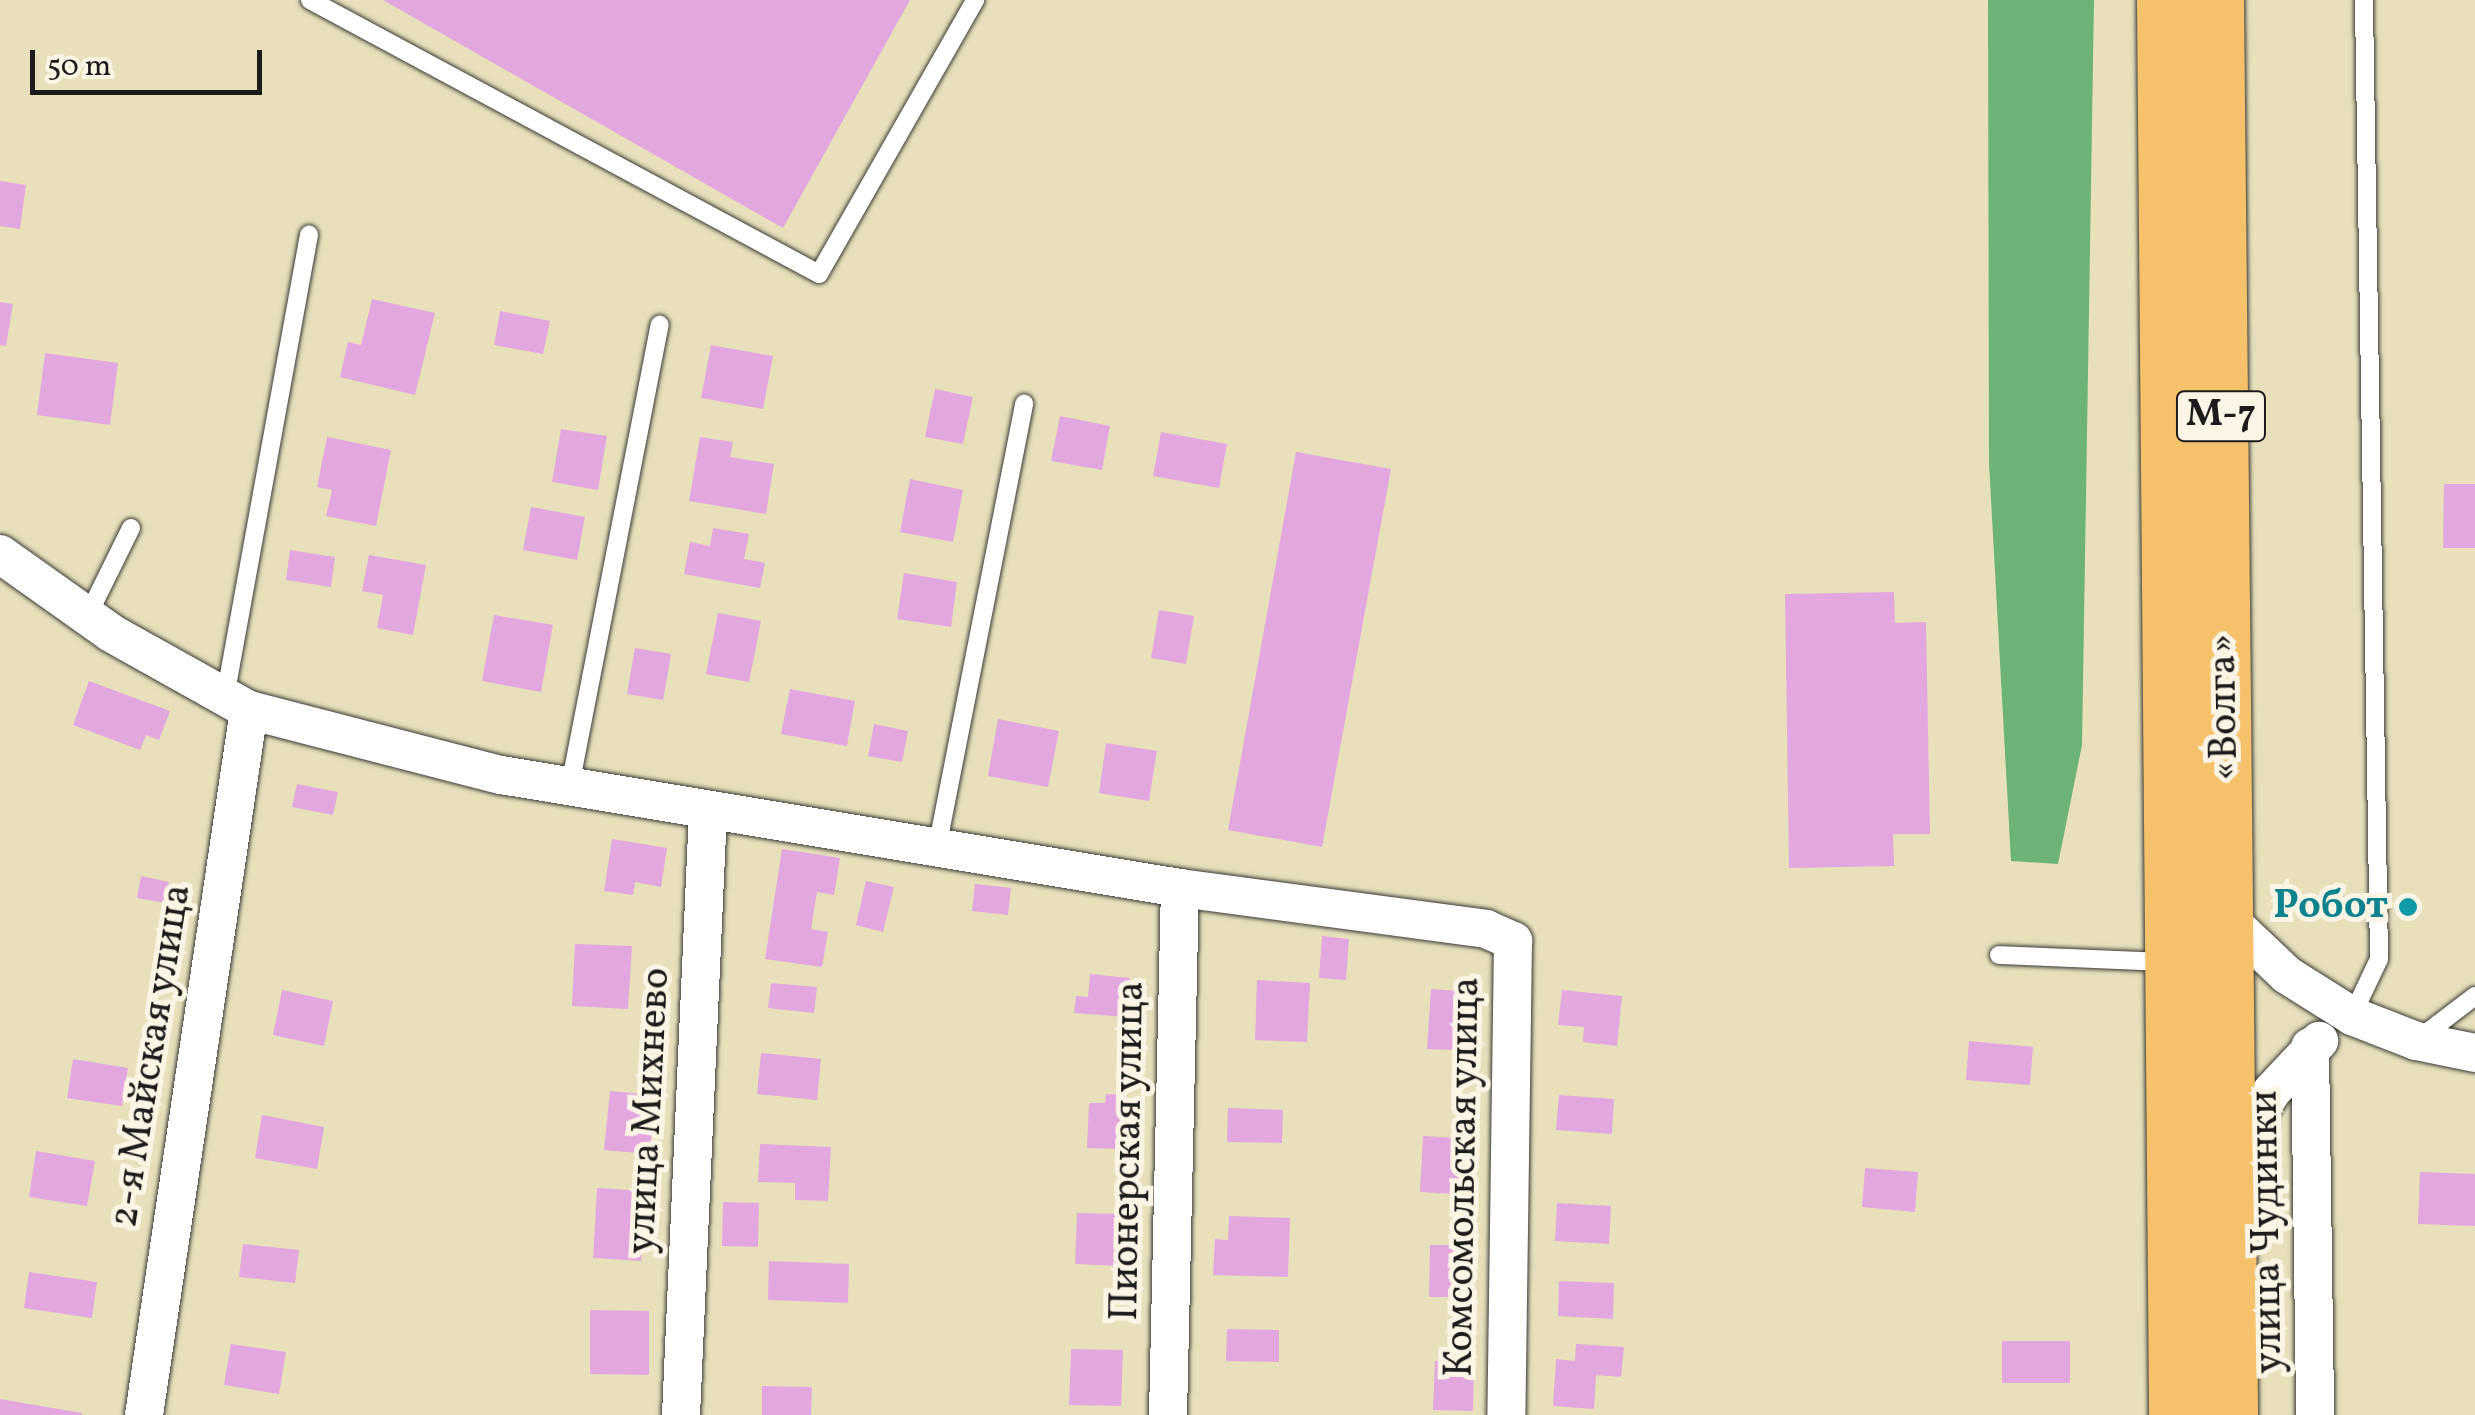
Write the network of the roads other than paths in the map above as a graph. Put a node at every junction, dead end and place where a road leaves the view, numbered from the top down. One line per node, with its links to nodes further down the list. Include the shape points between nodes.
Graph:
1 (310, 0): 2 (lane, via 819,274)
2 (974, 0)
3 (2164, 0): 19 (highway, «Волга» / М-7)
4 (2216, 0): 17 (highway, «Волга» / М-7)
5 (2364, 0): 21 (lane, via 2379,959)
6 (310, 235): 12 (lane)
7 (660, 325): 13 (lane)
8 (1024, 403): 15 (lane)
9 (131, 528): 11 (lane)
10 (0, 554): 11 (street)
11 (88, 615): 12 (street)
12 (237, 704): 13 (street); 26 (street, 2-я Майская улица)
13 (570, 786): 14 (street)
14 (708, 810): 15 (street); 27 (street, улица Михнево)
15 (937, 848): 16 (street)
16 (1180, 888): 28 (street, Пионерская улица); 29 (street, Комсомольская улица, via 1486,930 1513,941)
17 (2228, 919): 21 (street, via 2286,975); 25 (highway, «Волга» / М-7)
18 (1999, 956): 19 (lane)
19 (2171, 962): 30 (highway, «Волга» / М-7)
20 (2475, 996): 22 (lane)
21 (2352, 1016): 22 (street); 23 (street)
22 (2416, 1041): 24 (street)
23 (2310, 1047): 25 (street, via 2272,1091); 32 (street, улица Чудинки)
24 (2475, 1053)
25 (2228, 1162): 31 (highway, «Волга» / М-7)
26 (144, 1415)
27 (682, 1415)
28 (1168, 1415)
29 (1506, 1415)
30 (2176, 1415)
31 (2230, 1415)
32 (2315, 1415)

